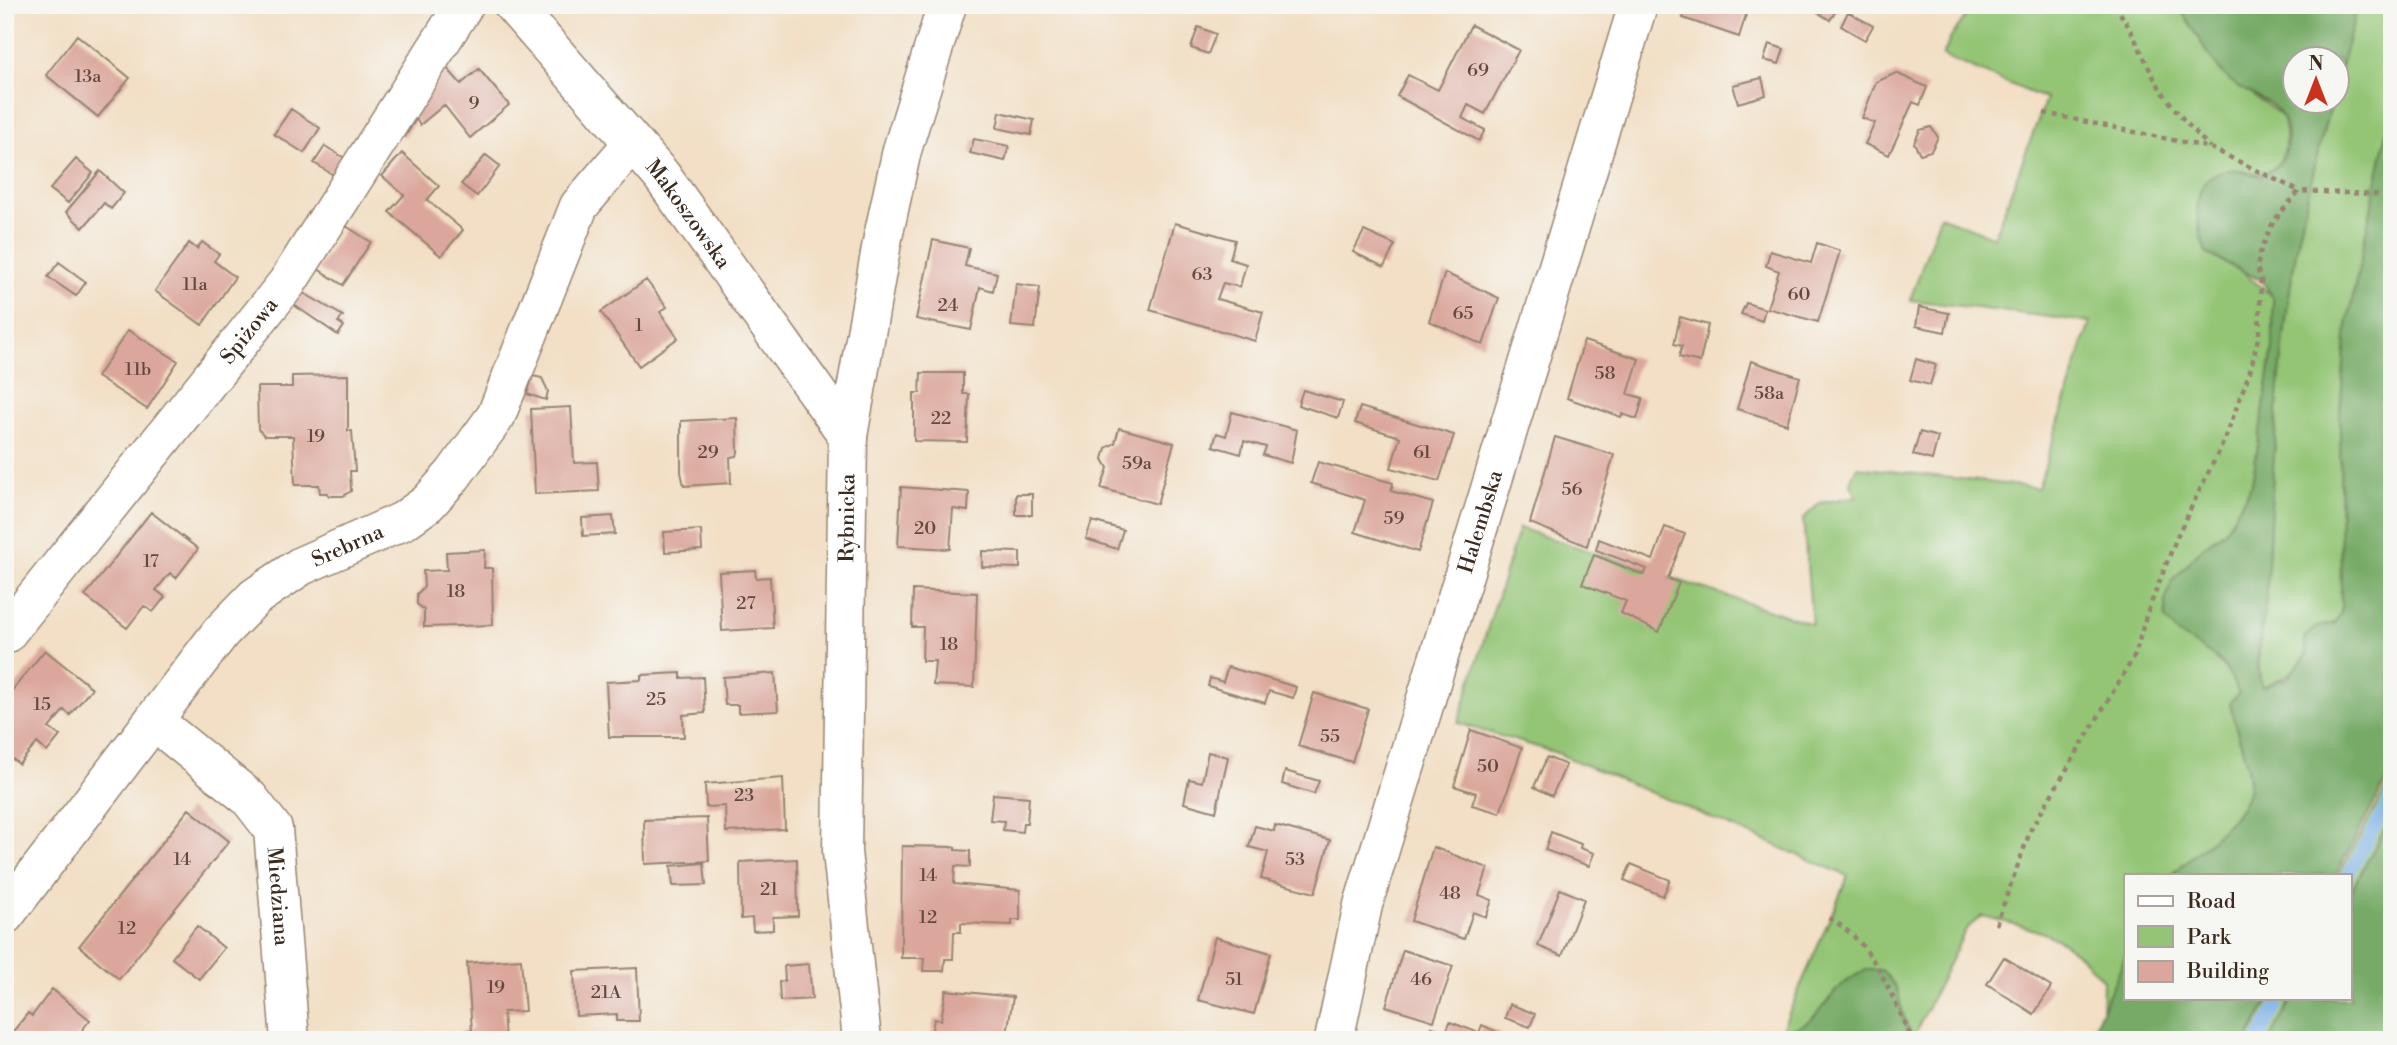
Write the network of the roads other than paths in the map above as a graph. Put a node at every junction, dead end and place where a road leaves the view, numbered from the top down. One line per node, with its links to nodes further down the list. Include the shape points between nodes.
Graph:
1 (464, 5): 7 (street, Spiżowa, via 287,283)
2 (513, 5): 5 (street, Makoszowska)
3 (947, 5): 6 (street, Rybnicka, via 902,150)
4 (1639, 5): 12 (street, Halembska, via 1363,905)
5 (632, 144): 6 (street, Makoszowska, via 661,175); 8 (street, Srebrna, via 579,206 496,416 453,475 428,503 403,521 301,566 255,597 221,632)
6 (848, 436): 11 (street, Rybnicka, via 842,852)
7 (5, 635)
8 (154, 721): 9 (street, Srebrna); 10 (street, Miedziana, via 249,798 273,829)
9 (5, 915)
10 (290, 1040)
11 (862, 1040)
12 (1334, 1040)

